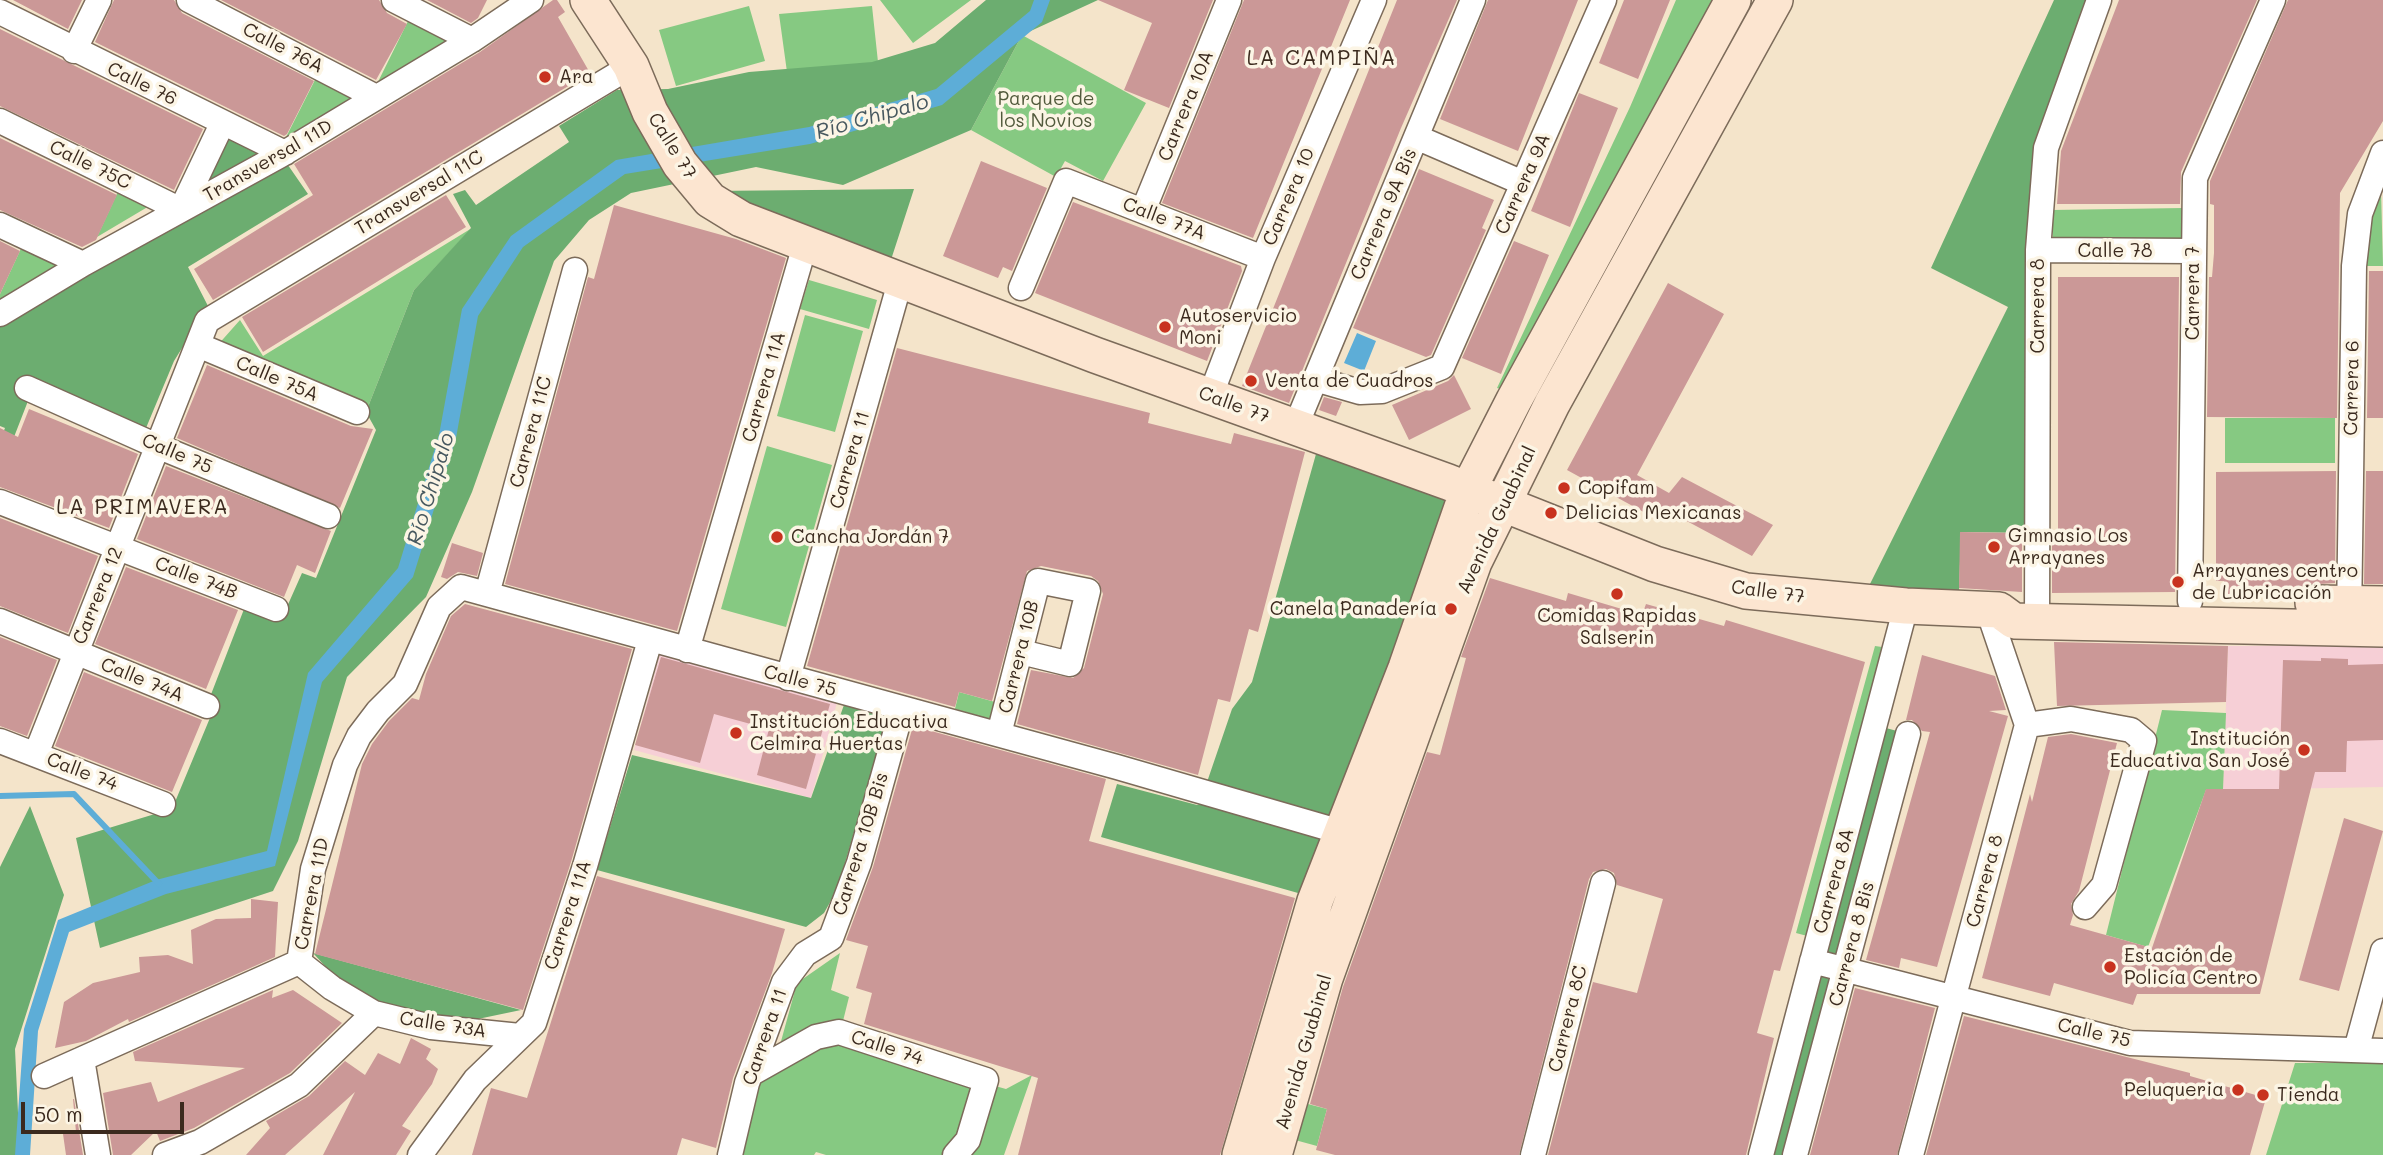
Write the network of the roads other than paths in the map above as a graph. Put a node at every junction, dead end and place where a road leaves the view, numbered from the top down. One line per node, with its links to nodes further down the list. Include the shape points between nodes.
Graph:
1 (99, 0): 16 (street)
2 (189, 0): 18 (street, Calle 76A)
3 (394, 0): 15 (street)
4 (531, 0): 15 (street, Transversal 11D)
5 (588, 0): 17 (main road, Calle 77)
6 (1229, 0): 26 (street, Carrera 10A)
7 (1374, 0): 31 (street, Carrera 10)
8 (1473, 0): 21 (street, Carrera 9A Bis)
9 (1604, 0): 24 (street, Carrera 9A)
10 (1733, 0): 45 (main road, Avenida Guabinal)
11 (1775, 0): 47 (main road, Avenida Guabinal)
12 (2099, 0): 29 (street, Carrera 8, via 2046,148)
13 (2273, 0): 30 (street, Carrera 7, via 2195,178)
14 (0, 12): 16 (street, Calle 76)
15 (472, 40): 18 (street, Transversal 11D)
16 (74, 51): 20 (street, Calle 76)
17 (634, 74): 28 (main road, Calle 77, via 665,141 710,200 741,219); 37 (street, Transversal 11C)
18 (376, 97): 22 (street, Transversal 11D)
19 (0, 121): 25 (street, Calle 75C)
20 (222, 124): 22 (street, Calle 76); 25 (street)
21 (1416, 137): 24 (street); 39 (street, Carrera 9A Bis)
22 (285, 153): 25 (street, Transversal 11D)
23 (2383, 153): 58 (street, Carrera 6, via 2360,214 2354,266)
24 (1524, 183): 39 (street, Carrera 9A, via 1442,368 1382,391 1360,392)
25 (181, 210): 32 (street, Transversal 11D)
26 (1143, 211): 31 (street, Calle 77A); 35 (street, Calle 77A, via 1066,181)
27 (0, 225): 32 (street)
28 (804, 245): 34 (main road, Calle 77); 62 (street, Carrera 11A)
29 (2038, 250): 30 (street, Calle 78); 57 (street, Carrera 8)
30 (2193, 251): 52 (street, Carrera 7)
31 (1263, 258): 41 (street, Carrera 10)
32 (83, 264): 36 (street, Transversal 11D)
33 (575, 270): 51 (street, Carrera 11C)
34 (900, 282): 41 (main road, Calle 77); 65 (street, Carrera 11)
35 (1021, 288)
36 (0, 314)
37 (207, 321): 38 (street, Carrera 12)
38 (198, 345): 42 (street, Calle 75A); 44 (street, Carrera 12)
39 (1315, 379): 43 (street, Carrera 9A Bis)
40 (27, 388): 44 (street, Calle 75)
41 (1210, 397): 43 (main road, Calle 77)
42 (356, 412)
43 (1295, 428): 45 (main road, Calle 77)
44 (158, 446): 48 (street, Calle 75); 49 (street, Carrera 12)
45 (1468, 490): 47 (main road, Calle 77); 74 (main road, Avenida Guabinal, via 1406,668)
46 (0, 502): 49 (street, Calle 74B)
47 (1501, 505): 54 (main road, Calle 77, via 1723,585); 90 (main road, Avenida Guabinal, via 1474,562 1379,819)
48 (328, 516)
49 (118, 548): 55 (street, Calle 74B); 64 (street, Carrera 12)
50 (461, 587): 51 (street, Calle 75); 80 (street, Carrera 11D, via 439,607 405,684 359,736 345,765 313,869)
51 (486, 594): 61 (street, Calle 75)
52 (2190, 601): 57 (main road, Calle 77); 58 (main road, Calle 77)
53 (2383, 604): 58 (main road, Calle 77)
54 (1906, 606): 56 (main road, Calle 77); 79 (street, Carrera 8A)
55 (276, 609)
56 (1994, 610): 57 (main road, Calle 77, via 2013,598); 68 (street)
57 (2037, 610): 58 (main road, Calle 77)
58 (2349, 616): 60 (main road, Calle 77)
59 (0, 621): 64 (street, Calle 74A)
60 (2383, 629)
61 (650, 640): 62 (street, Calle 75); 84 (street, Carrera 11A, via 534,1023)
62 (687, 650): 65 (street, Calle 75)
63 (1021, 652): 63 (street, Carrera 10B, via 1038,580 1088,591 1070,664); 69 (street, Carrera 10B)
64 (75, 653): 66 (street, Calle 74A); 72 (street, Carrera 12)
65 (788, 678): 67 (street, Calle 75)
66 (207, 706)
67 (902, 709): 69 (street, Calle 75); 77 (street, Carrera 10B Bis, via 859,863)
68 (2027, 724): 76 (street, via 2071,719 2131,730 2144,741 2104,885); 82 (street, Carrera 8)
69 (999, 734): 74 (street, Calle 75)
70 (1908, 734): 81 (street, Carrera 8 Bis)
71 (0, 741): 72 (street, Calle 74)
72 (36, 754): 73 (street, Calle 74)
73 (163, 804)
74 (1340, 832): 90 (main road, Avenida Guabinal, via 1290,979)
75 (1603, 883): 96 (street, Carrera 8C)
76 (2085, 907)
77 (831, 938): 88 (street, Carrera 11, via 792,967)
78 (2383, 951): 85 (street)
79 (1812, 961): 81 (street, Calle 75); 97 (street, Carrera 8A)
80 (299, 962): 83 (street, Calle 73A); 87 (street, Carrera 11D)
81 (1845, 970): 82 (street, Calle 75); 98 (street, Carrera 8 Bis)
82 (1954, 998): 85 (street, Calle 75, via 2130,1043); 99 (street, Carrera 8)
83 (374, 1013): 84 (street, Calle 73A, via 431,1027); 92 (street, via 299,1085 200,1142)
84 (520, 1036): 93 (street, Carrera 11A, via 475,1080)
85 (2356, 1050): 86 (street, Calle 75)
86 (2383, 1051)
87 (82, 1059): 89 (street, Carrera 11D); 91 (street)
88 (754, 1072): 94 (street, Carrera 11, via 747,1083); 95 (street, Calle 74, via 816,1037 839,1032 986,1080 968,1140)
89 (44, 1076)
90 (1263, 1149)
91 (98, 1155)
92 (165, 1155)
93 (421, 1155)
94 (730, 1155)
95 (955, 1155)
96 (1533, 1155)
97 (1761, 1155)
98 (1795, 1155)
99 (1911, 1155)

